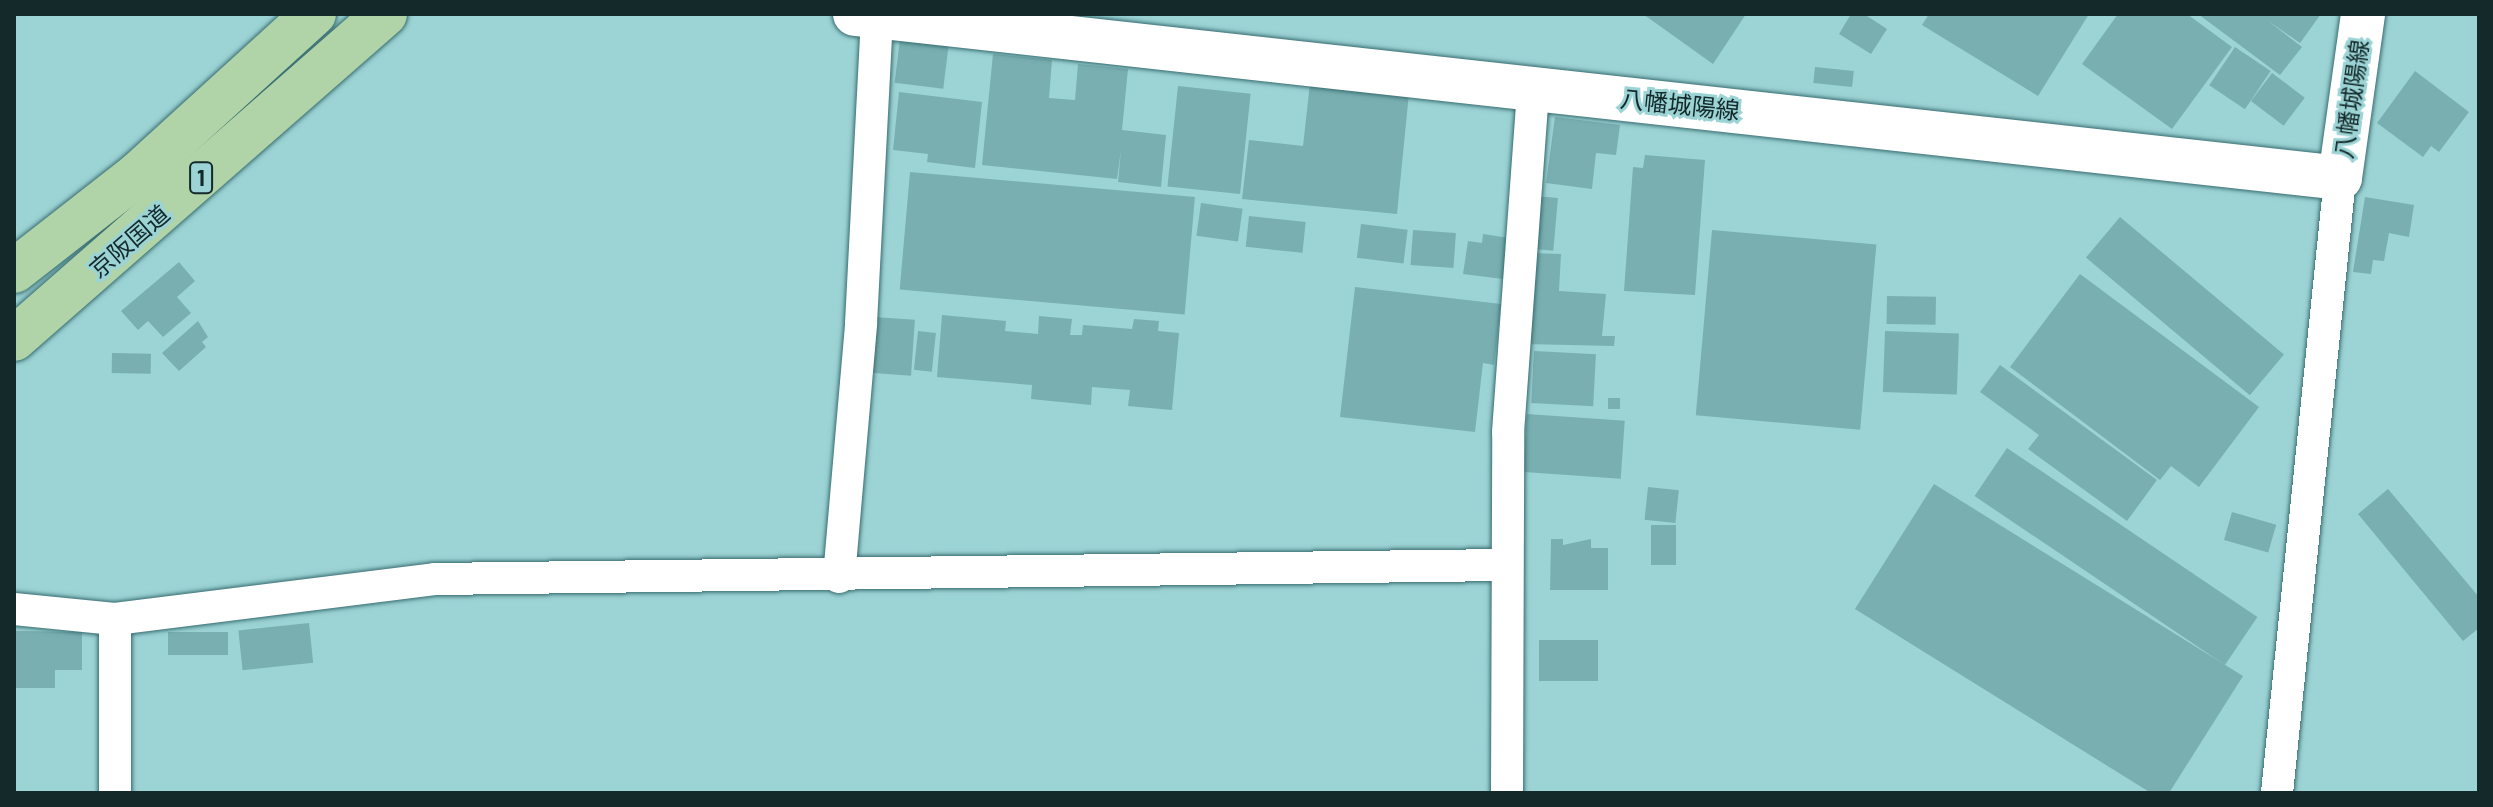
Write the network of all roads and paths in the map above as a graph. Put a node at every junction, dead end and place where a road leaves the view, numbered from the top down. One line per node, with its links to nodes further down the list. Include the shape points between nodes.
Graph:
1 (314, 14): 7 (highway, 京阪国道 / 1, via 138,174)
2 (385, 14): 8 (highway, 京阪国道 / 1)
3 (2363, 14): 6 (main road, 八幡城陽線)
4 (866, 16): 5 (main road, 八幡城陽線); 10 (street, via 861,323)
5 (1533, 88): 6 (main road, 八幡城陽線); 9 (street, via 1508,432)
6 (2340, 178): 15 (street)
7 (14, 271)
8 (14, 339)
9 (1504, 565): 10 (street); 14 (street)
10 (839, 577): 12 (street, via 435,579)
11 (14, 609): 12 (street)
12 (115, 619): 13 (street)
13 (115, 793)
14 (1507, 793)
15 (2277, 793)

